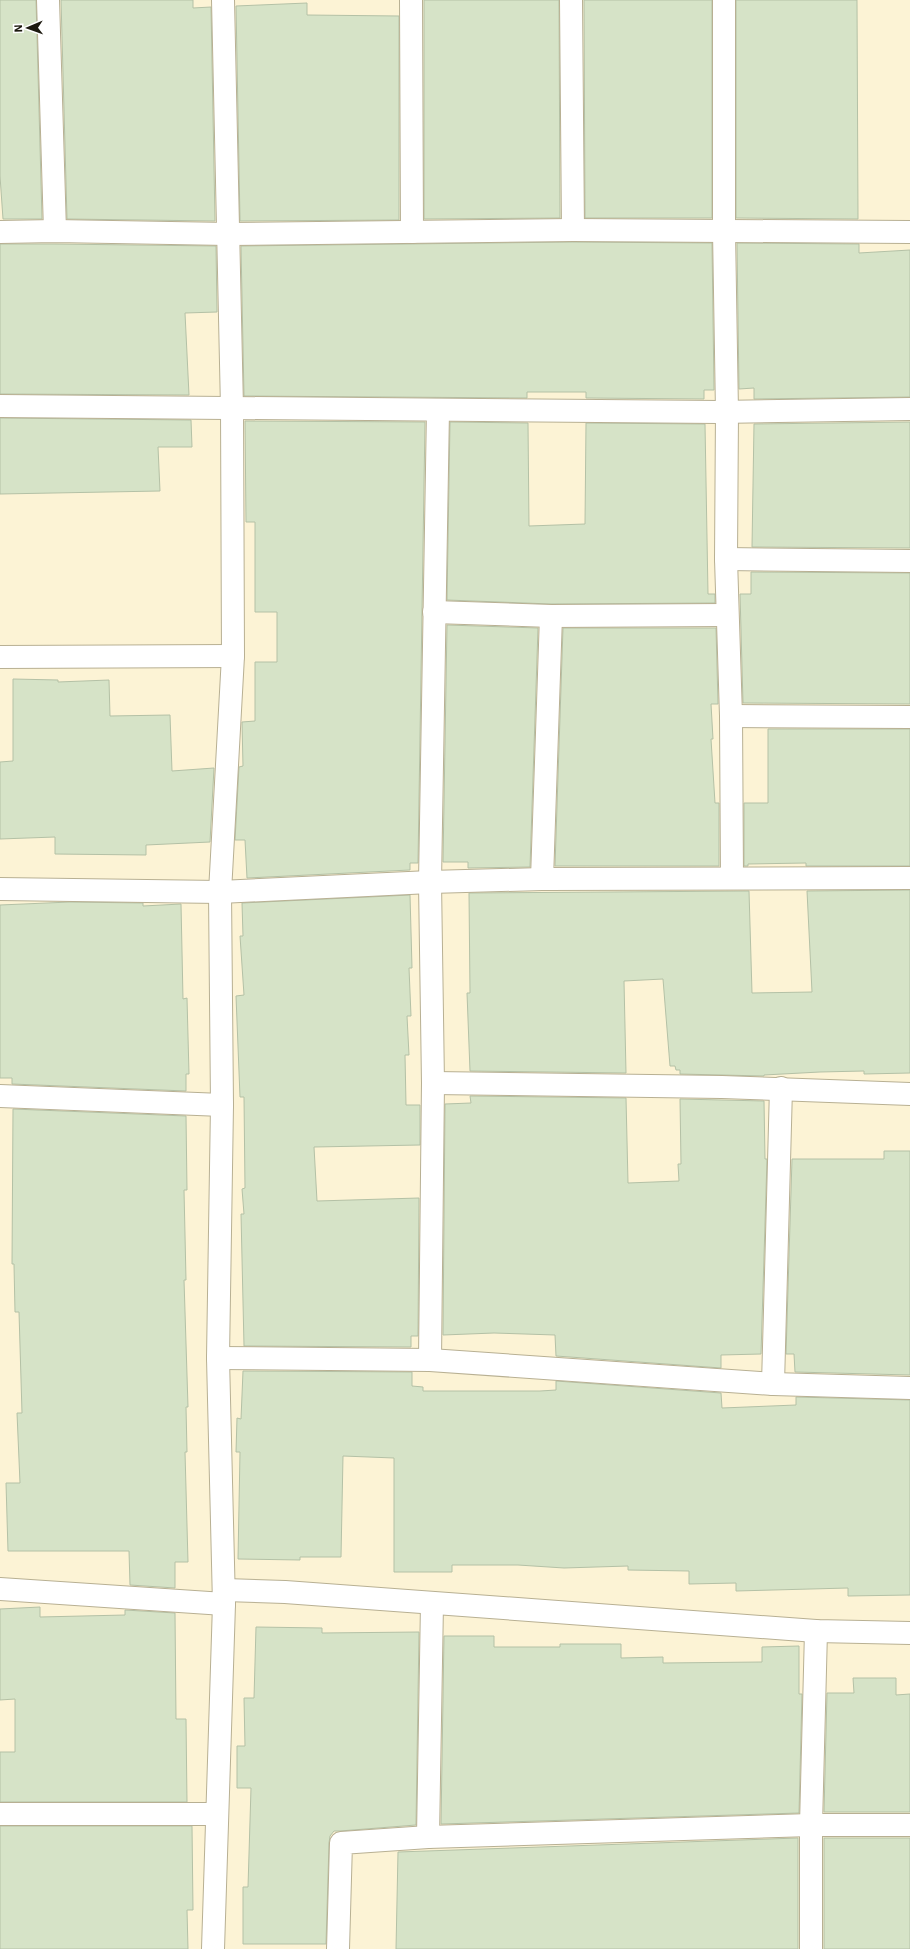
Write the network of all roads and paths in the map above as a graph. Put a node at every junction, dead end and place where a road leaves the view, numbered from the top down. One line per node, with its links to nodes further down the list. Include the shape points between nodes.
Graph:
1 (48, 0): 7 (street)
2 (223, 0): 12 (street)
3 (411, 0): 10 (street)
4 (570, 0): 6 (street)
5 (724, 0): 8 (street)
6 (573, 230): 8 (street); 10 (street)
7 (55, 231): 9 (street); 12 (street)
8 (724, 231): 11 (street); 17 (street)
9 (0, 232)
10 (412, 232): 12 (street)
11 (910, 232)
12 (228, 234): 14 (street)
13 (0, 406): 14 (street)
14 (232, 408): 16 (street); 23 (street)
15 (910, 409): 17 (street)
16 (438, 410): 17 (street); 20 (street)
17 (727, 412): 18 (street)
18 (726, 560): 19 (street); 21 (street)
19 (910, 561)
20 (434, 612): 22 (street); 30 (street)
21 (727, 615): 22 (street); 25 (street)
22 (551, 616): 29 (street)
23 (233, 656): 24 (street); 32 (street)
24 (0, 657)
25 (731, 716): 26 (street); 27 (street)
26 (910, 717)
27 (732, 877): 28 (street); 29 (street)
28 (910, 878)
29 (542, 879): 30 (street)
30 (430, 882): 32 (street); 33 (street)
31 (0, 889): 32 (street)
32 (220, 892): 37 (street)
33 (433, 1083): 34 (street); 39 (street)
34 (781, 1088): 35 (street); 40 (street)
35 (910, 1094)
36 (0, 1096): 37 (street)
37 (222, 1106): 38 (street)
38 (218, 1358): 39 (street); 43 (street)
39 (430, 1360): 40 (street)
40 (773, 1384): 41 (street)
41 (910, 1388)
42 (0, 1590): 43 (street)
43 (225, 1597): 44 (street, via 285,1592); 48 (street)
44 (432, 1603): 45 (street); 51 (street)
45 (816, 1631): 46 (street); 49 (street)
46 (910, 1633)
47 (0, 1814): 48 (street)
48 (216, 1814): 52 (street)
49 (811, 1825): 50 (street); 51 (street); 54 (street)
50 (910, 1825)
51 (428, 1837): 53 (street, via 341,1843)
52 (213, 1949)
53 (338, 1949)
54 (811, 1949)

